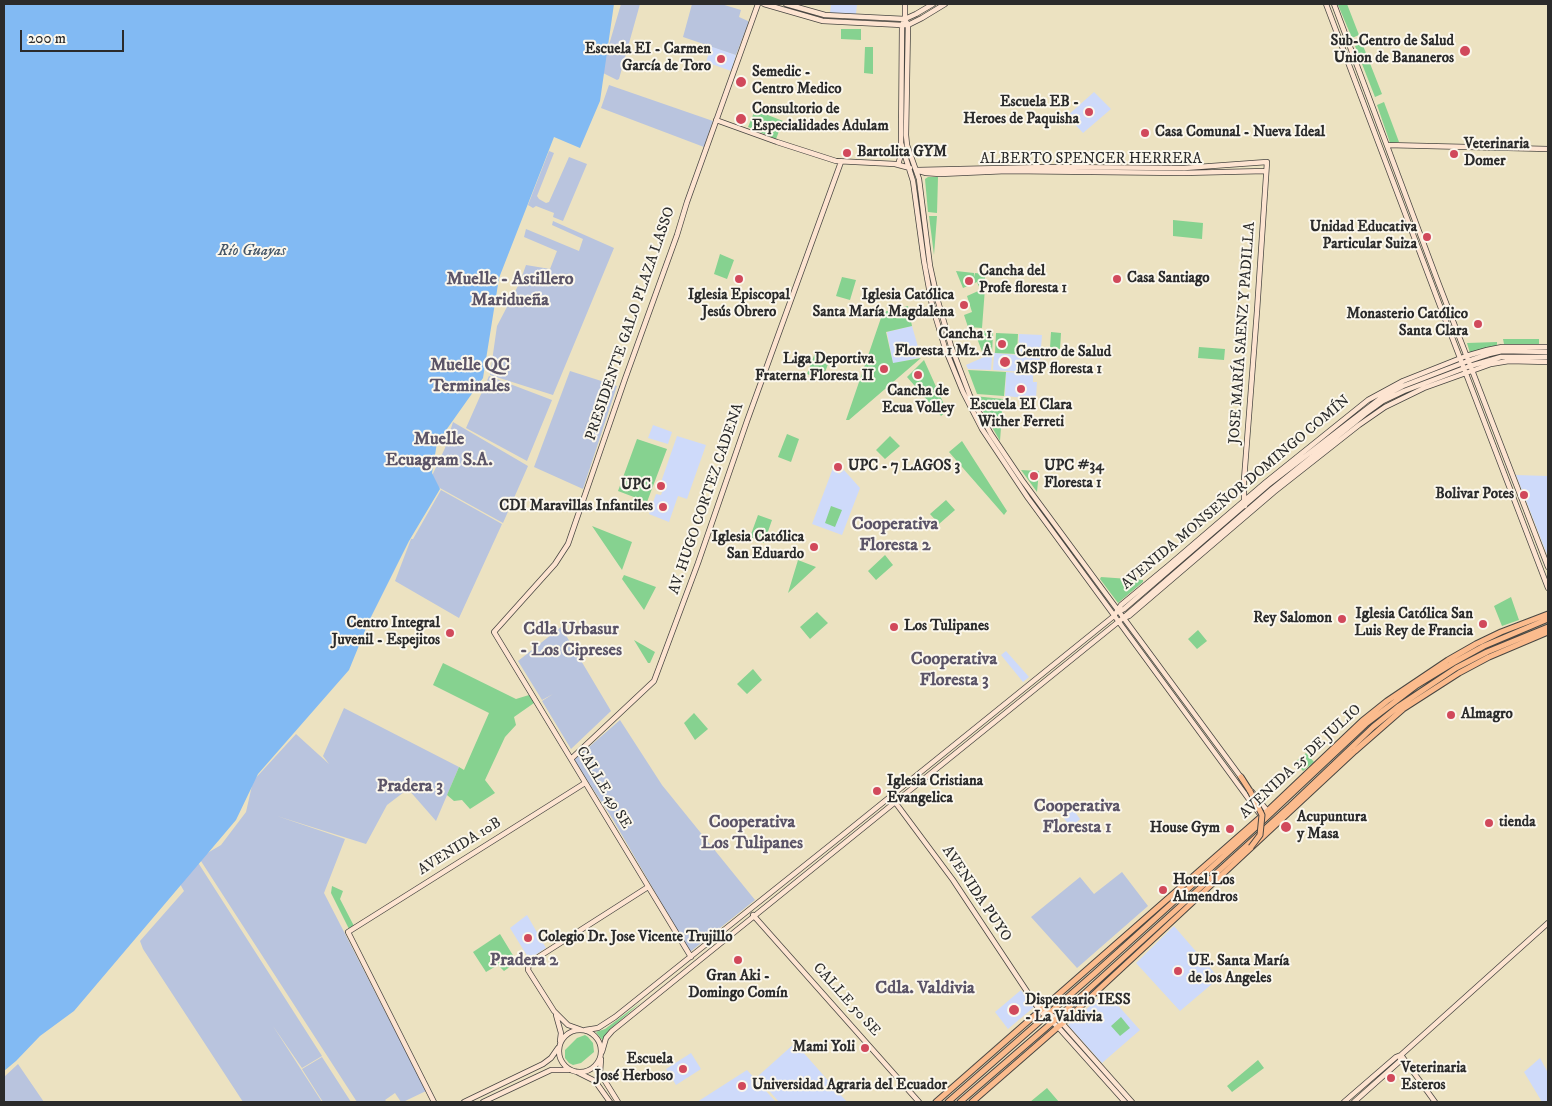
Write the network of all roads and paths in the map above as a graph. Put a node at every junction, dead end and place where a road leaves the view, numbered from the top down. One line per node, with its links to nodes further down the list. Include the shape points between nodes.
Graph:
1 (758, 4): 11 (main road, PRESIDENTE GALO PLAZA LASSO)
2 (764, 4): 10 (main road, via 823,20)
3 (786, 4): 9 (main road, via 825,14)
4 (905, 4): 9 (main road)
5 (933, 4): 9 (main road)
6 (945, 4): 10 (main road)
7 (1326, 4): 29 (main road)
8 (1334, 4): 12 (main road)
9 (905, 19): 10 (main road)
10 (905, 25): 13 (main road); 20 (main road, via 906,135)
11 (716, 120): 15 (main road, ALBERTO SPENCER HERRERA); 41 (main road, PRESIDENTE GALO PLAZA LASSO, via 568,544 555,564)
12 (1388, 145): 14 (main road); 28 (main road)
13 (903, 149): 18 (main road); 19 (main road)
14 (1548, 149)
15 (841, 162): 18 (main road, ALBERTO SPENCER HERRERA); 45 (main road, AV. HUGO CORTEZ CADENA, via 654,681)
16 (1266, 162): 17 (main road, ALBERTO SPENCER HERRERA); 22 (main road, JOSE MARÍA SAENZ Y PADILLA)
17 (1254, 163): 20 (main road, ALBERTO SPENCER HERRERA, via 1184,168); 21 (main road, via 1258,168)
18 (898, 165): 19 (main road, ALBERTO SPENCER HERRERA)
19 (909, 168): 20 (main road, ALBERTO SPENCER HERRERA); 36 (main road, via 914,181 932,305 963,392 1005,465)
20 (917, 170): 21 (main road, ALBERTO SPENCER HERRERA, via 940,174); 34 (main road, via 937,298 970,396 1022,480)
21 (1255, 171): 22 (main road, ALBERTO SPENCER HERRERA)
22 (1266, 172): 31 (main road, JOSE MARÍA SAENZ Y PADILLA)
23 (1548, 347): 24 (main road, AVENIDA MONSEÑOR DOMINGO COMÍN)
24 (1529, 349): 25 (main road, AVENIDA MONSEÑOR DOMINGO COMÍN); 28 (main road, AVENIDA MONSEÑOR DOMINGO COMÍN, via 1502,347)
25 (1548, 352)
26 (1548, 357): 28 (main road, AVENIDA MONSEÑOR DOMINGO COMÍN, via 1501,357)
27 (1548, 362): 28 (main road, AVENIDA MONSEÑOR DOMINGO COMÍN)
28 (1469, 363): 29 (main road, AVENIDA MONSEÑOR DOMINGO COMÍN); 29 (main road, AVENIDA MONSEÑOR DOMINGO COMÍN); 32 (main road)
29 (1463, 366): 30 (main road, AVENIDA MONSEÑOR DOMINGO COMÍN, via 1383,401); 30 (main road, AVENIDA MONSEÑOR DOMINGO COMÍN, via 1368,400); 33 (main road)
30 (1349, 424): 31 (main road, AVENIDA MONSEÑOR DOMINGO COMÍN); 37 (main road, AVENIDA MONSEÑOR DOMINGO COMÍN)
31 (1245, 503): 34 (main road, AVENIDA MONSEÑOR DOMINGO COMÍN)
32 (1548, 567)
33 (1548, 588)
34 (1118, 612): 36 (main road, AVENIDA MONSEÑOR DOMINGO COMÍN); 37 (main road)
35 (1548, 614): 43 (main road, AVENIDA 25 DE JULIO, via 1476,644)
36 (1114, 616): 39 (main road); 61 (main road, AVENIDA MONSEÑOR DOMINGO COMÍN)
37 (1123, 618): 39 (main road, AVENIDA MONSEÑOR DOMINGO COMÍN); 46 (main road)
38 (1548, 619): 44 (main road, AVENIDA 25 DE JULIO, via 1484,646)
39 (1118, 622): 48 (main road, AVENIDA MONSEÑOR DOMINGO COMÍN); 50 (main road)
40 (1548, 627): 52 (main road, AVENIDA 25 DE JULIO, via 1456,668 1399,706)
41 (494, 632): 45 (main road, CALLE 49 SE)
42 (1548, 632): 51 (main road, AVENIDA 25 DE JULIO, via 1459,673 1403,710 1354,751)
43 (1427, 673): 44 (main road); 49 (main road, AVENIDA 25 DE JULIO, via 1362,721)
44 (1417, 685): 49 (main road, AVENIDA 25 DE JULIO, via 1367,723)
45 (571, 759): 47 (main road, CALLE 49 SE)
46 (1241, 777): 49 (main road); 51 (main road, bridge, via 1262,813 1260,835)
47 (585, 783): 53 (main road, CALLE 49 SE); 72 (main road, AVENIDA 10B, via 348,932)
48 (895, 802): 55 (main road, AVENIDA MONSEÑOR DOMINGO COMÍN); 62 (main road, AVENIDA PUYO)
49 (1269, 813): 50 (main road, AVENIDA 25 DE JULIO)
50 (1263, 818): 56 (main road, AVENIDA 25 DE JULIO); 62 (main road, AVENIDA 25 DE JULIO)
51 (1244, 856): 54 (main road, AVENIDA 25 DE JULIO)
52 (1205, 883): 54 (main road); 58 (main road, AVENIDA 25 DE JULIO)
53 (648, 887): 61 (main road, CALLE 49 SE); 63 (main road, via 529,963 528,970)
54 (1209, 888): 66 (main road, AVENIDA 25 DE JULIO)
55 (754, 915): 69 (main road, AVENIDA MONSEÑOR DOMINGO COMÍN, via 612,1031); 77 (main road, CALLE 50 SE)
56 (1153, 920): 58 (main road); 59 (main road, AVENIDA 25 DE JULIO)
57 (1548, 923): 70 (main road)
58 (1158, 926): 60 (main road, AVENIDA 25 DE JULIO)
59 (1126, 944): 60 (main road); 64 (main road, AVENIDA 25 DE JULIO)
60 (1131, 950): 65 (main road, AVENIDA 25 DE JULIO)
61 (691, 957): 67 (main road, AVENIDA MONSEÑOR DOMINGO COMÍN, via 608,1022)
62 (1042, 1010): 64 (main road, AVENIDA PUYO); 78 (main road, AVENIDA 25 DE JULIO)
63 (554, 1011): 67 (main road, via 568,1024); 68 (main road, via 560,1030)
64 (1048, 1015): 65 (main road, AVENIDA PUYO); 79 (main road, AVENIDA 25 DE JULIO)
65 (1054, 1021): 66 (main road, AVENIDA PUYO); 80 (main road, AVENIDA 25 DE JULIO)
66 (1060, 1025): 81 (main road, AVENIDA 25 DE JULIO); 82 (main road, AVENIDA PUYO); 83 (main road, AVENIDA PUYO)
67 (583, 1030): 68 (main road, via 570,1032); 69 (main road, via 597,1038)
68 (559, 1045): 71 (main road, via 558,1054 562,1062); 73 (main road, via 543,1064)
69 (601, 1054): 71 (main road, via 592,1067); 76 (main road, via 600,1073)
70 (1401, 1055): 84 (main road); 85 (main road, via 1400,1061); 86 (main road)
71 (574, 1071): 74 (main road, via 551,1070); 75 (main road, via 595,1081)
72 (434, 1102)
73 (464, 1102)
74 (483, 1102)
75 (610, 1102)
76 (618, 1102)
77 (920, 1102)
78 (937, 1102)
79 (948, 1102)
80 (960, 1102)
81 (972, 1102)
82 (1125, 1102)
83 (1132, 1102)
84 (1344, 1102)
85 (1354, 1102)
86 (1435, 1102)

